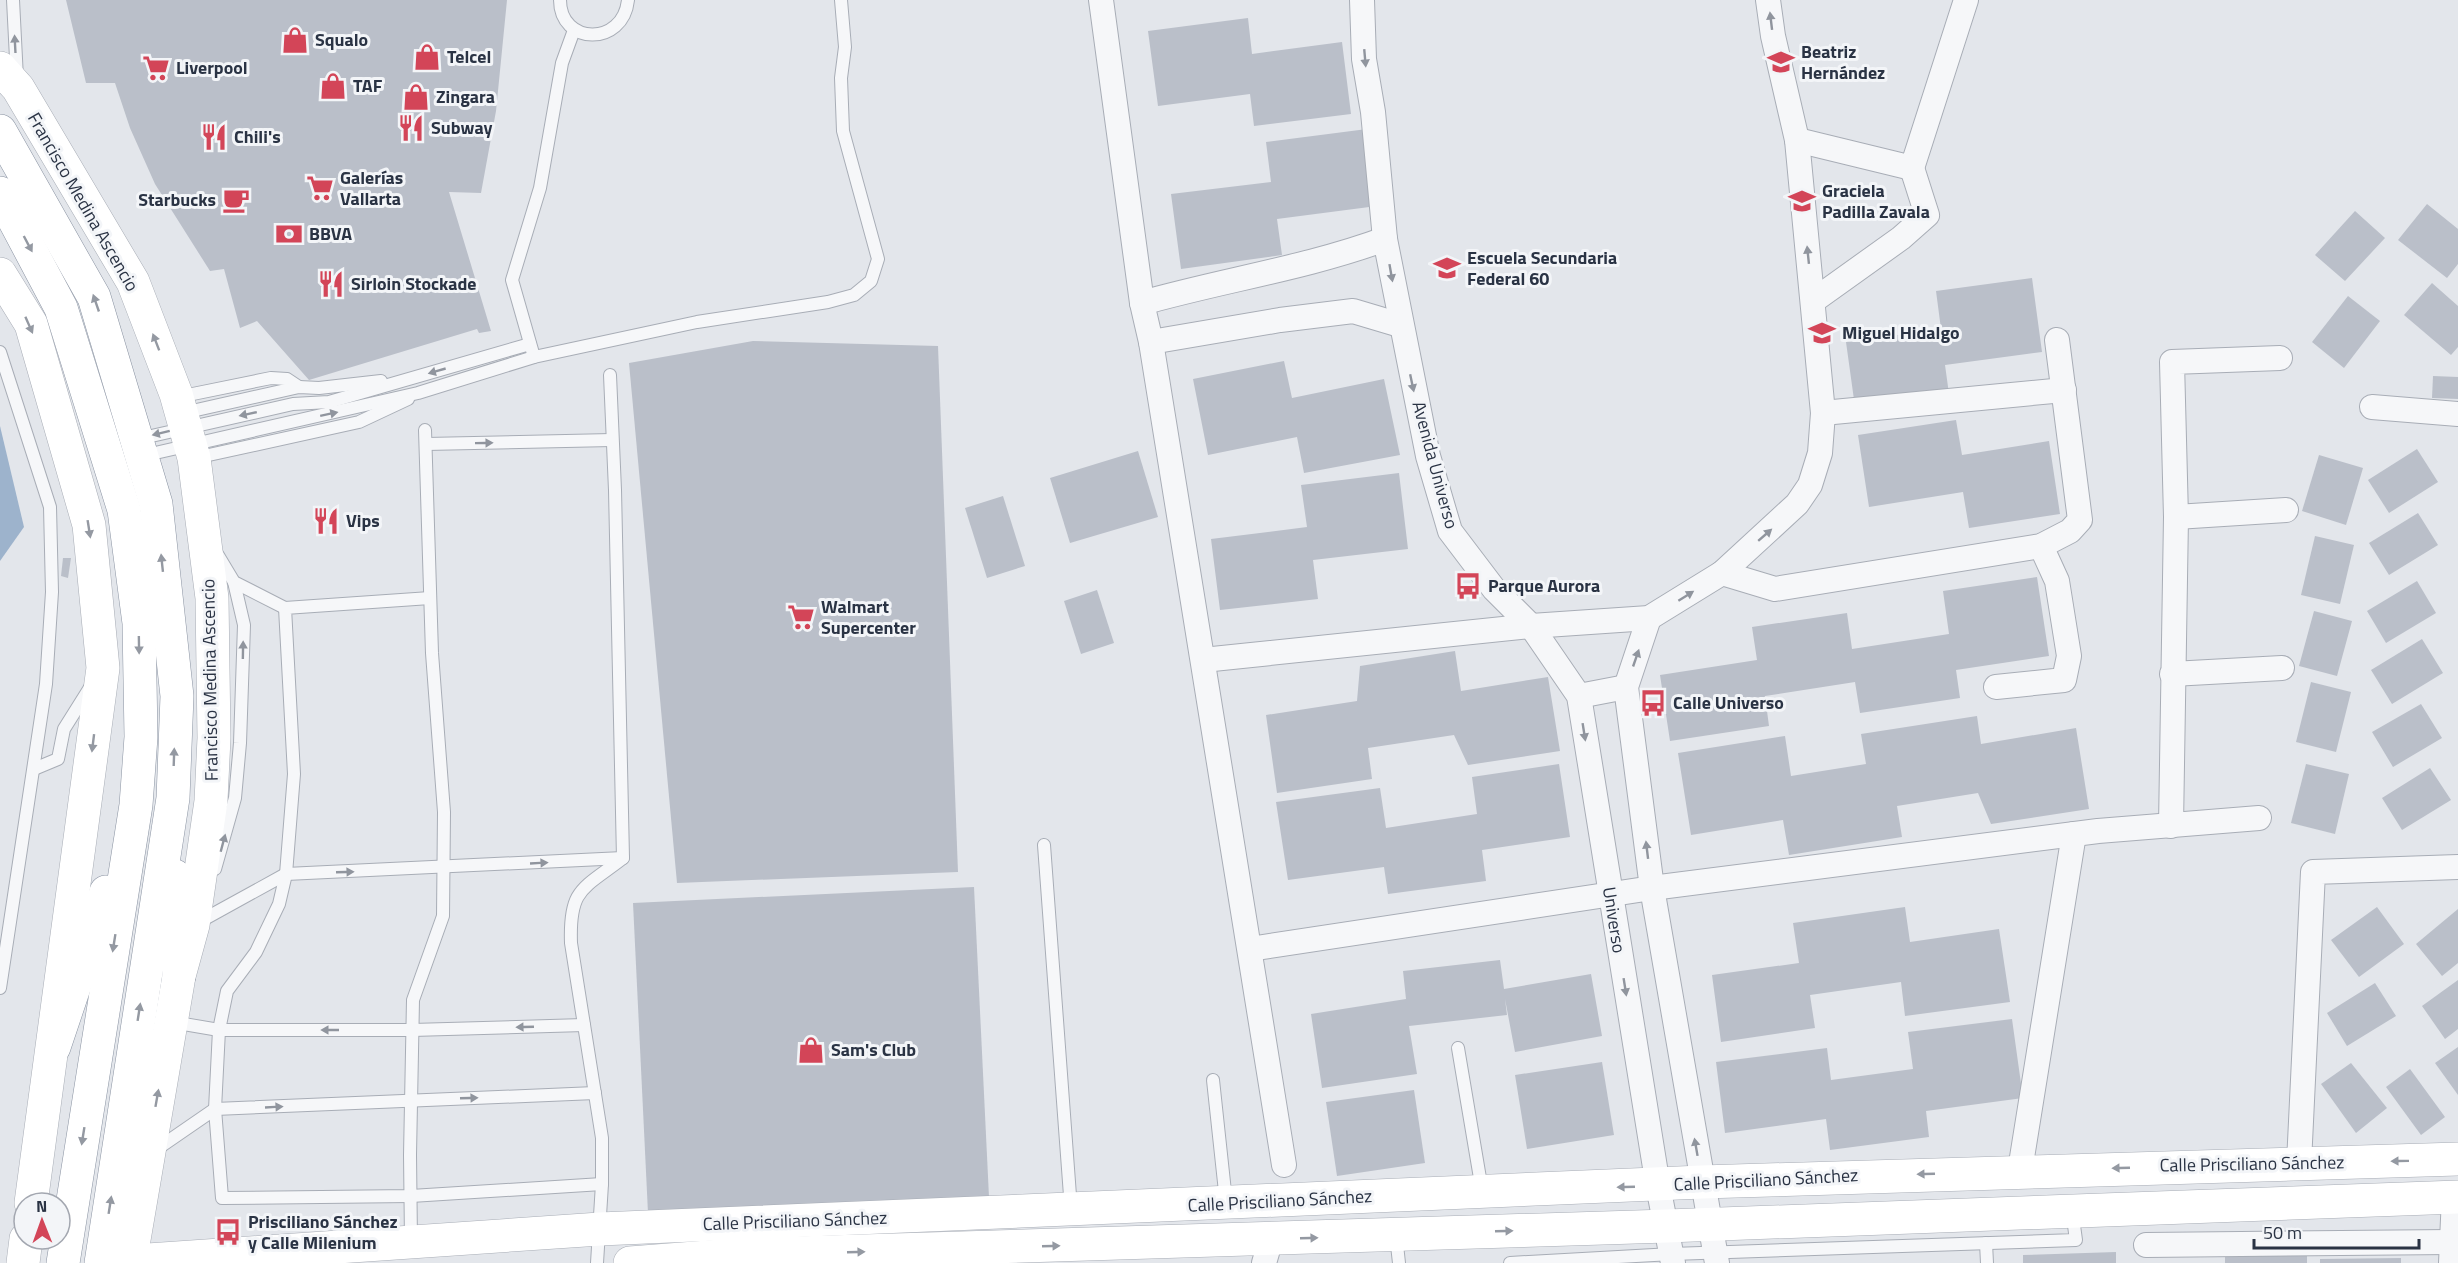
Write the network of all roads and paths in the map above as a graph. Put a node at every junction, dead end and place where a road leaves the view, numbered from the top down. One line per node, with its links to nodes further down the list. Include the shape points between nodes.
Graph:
1 (12, 0): 10 (lane, one-way to 1)
2 (560, 0): 9 (lane, via 560,12)
3 (628, 0): 9 (lane, via 626,14 614,30 594,36)
4 (841, 0): 24 (lane, via 845,46 841,78 843,131 878,259 871,281 854,295 828,302 697,322)
5 (1101, 0): 18 (street)
6 (1362, 0): 15 (street, Avenida Universo, one-way to 15, via 1364,59)
7 (1768, 0): 12 (street, one-way to 7)
8 (1966, 0): 13 (street)
9 (574, 30): 22 (lane, via 562,63 540,188 512,280)
10 (9, 78): 32 (main road, Francisco Medina Ascencio, one-way to 10, via 133,282)
11 (0, 130): 36 (main road, Francisco Medina Ascencio, one-way to 11, via 94,297)
12 (1797, 140): 13 (street); 17 (street, one-way to 12)
13 (1912, 168): 17 (street, via 1927,215)
14 (0, 193): 36 (main road, Francisco Medina Ascencio, one-way to 36, via 62,308)
15 (1385, 239): 18 (street, via 1296,267); 19 (street, Avenida Universo, one-way to 19)
16 (0, 274): 36 (main road, Francisco Medina Ascencio, one-way to 36)
17 (1812, 301): 30 (street)
18 (1142, 303): 21 (street)
19 (1400, 325): 21 (street, via 1353,312); 46 (street, Avenida Universo, one-way to 46, via 1428,456 1450,531 1494,589)
20 (2057, 340): 28 (street)
21 (1151, 342): 47 (street)
22 (530, 344): 24 (lane); 27 (lane, one-way to 27)
23 (0, 352): 54 (lane, via 50,507 52,592 47,673)
24 (534, 357): 32 (lane, via 418,393 359,422)
25 (2280, 358): 38 (street, via 2172,362)
26 (609, 375): 34 (lane)
27 (411, 379): 32 (lane, one-way to 32, via 329,402 292,404); 32 (lane, via 319,388 299,387 286,379 271,378)
28 (2064, 390): 30 (street); 40 (street, via 2080,520 2070,531)
29 (2372, 408): 31 (street)
30 (1823, 413): 41 (street, one-way to 30, via 1783,519 1810,485 1823,437)
31 (2458, 414)
32 (185, 428): 36 (lane); 36 (lane, one-way to 36); 39 (main road, Francisco Medina Ascencio)
33 (425, 430): 35 (lane)
34 (612, 440): 35 (lane, one-way to 34); 61 (lane)
35 (426, 444): 43 (lane)
36 (106, 456): 48 (main road, Francisco Medina Ascencio, one-way to 48, via 89,525); 55 (main road, Francisco Medina Ascencio, one-way to 36, via 177,696 156,504); 56 (main road, Francisco Medina Ascencio, one-way to 56, via 124,510 139,623 141,737)
37 (2286, 510): 38 (street)
38 (2176, 517): 50 (street)
39 (204, 532): 42 (lane); 67 (main road, Francisco Medina Ascencio, via 212,598 214,738 211,801)
40 (2041, 546): 41 (street, via 1775,589); 52 (street, via 2057,581 2069,656 2064,680)
41 (1722, 573): 45 (street, one-way to 41)
42 (234, 582): 44 (lane); 67 (lane, one-way to 42, via 217,866 235,798 242,713 243,625)
43 (430, 598): 44 (lane); 63 (lane)
44 (285, 608): 64 (lane, via 294,774)
45 (1649, 618): 46 (street); 51 (street, one-way to 45)
46 (1532, 626): 47 (street); 53 (street, Universo)
47 (1203, 660): 68 (street)
48 (103, 668): 54 (lane, via 64,729 58,759); 75 (main road, Francisco Medina Ascencio, one-way to 75)
49 (2282, 668): 50 (street)
50 (2172, 674): 58 (street)
51 (1626, 687): 53 (street); 65 (street, one-way to 51)
52 (1996, 687)
53 (1579, 696): 66 (street, Universo, one-way to 66)
54 (34, 769): 70 (lane)
55 (173, 798): 69 (main road); 106 (main road, Francisco Medina Ascencio, one-way to 55)
56 (136, 805): 75 (main road); 107 (main road, Francisco Medina Ascencio, one-way to 107)
57 (2259, 818): 58 (street)
58 (2171, 826): 59 (street)
59 (2074, 834): 65 (street); 85 (street)
60 (1044, 845): 94 (lane)
61 (623, 858): 63 (lane, one-way to 61); 72 (lane, via 579,892 570,913)
62 (2458, 867): 83 (street, via 2313,872)
63 (444, 868): 64 (lane, one-way to 63); 74 (lane, via 443,916 413,1000)
64 (286, 874): 67 (lane); 73 (lane, via 279,904 256,952 227,991)
65 (1652, 888): 66 (street); 86 (street, one-way to 65)
66 (1610, 896): 68 (street); 88 (street, Universo, one-way to 88)
67 (195, 910): 69 (main road, Francisco Medina Ascencio)
68 (1250, 949): 84 (street)
69 (179, 976): 71 (main road, Francisco Medina Ascencio)
70 (0, 988)
71 (171, 1022): 73 (lane); 81 (main road, Francisco Medina Ascencio, one-way to 71)
72 (584, 1025): 74 (lane, one-way to 74); 78 (lane)
73 (219, 1030): 74 (lane, one-way to 73); 80 (lane)
74 (412, 1030): 79 (lane)
75 (54, 1047): 89 (main road, Francisco Medina Ascencio)
76 (1458, 1048): 90 (lane)
77 (1213, 1080): 93 (lane)
78 (595, 1093): 79 (lane, one-way to 78); 87 (lane, via 602,1138)
79 (411, 1101): 80 (lane, one-way to 79); 91 (lane)
80 (215, 1109): 81 (lane); 91 (lane, via 222,1198)
81 (148, 1155): 106 (main road, Francisco Medina Ascencio)
82 (2458, 1160): 83 (main road, Calle Prisciliano Sánchez, one-way to 83)
83 (2299, 1163): 85 (main road, Calle Prisciliano Sánchez, one-way to 85)
84 (1284, 1165)
85 (2020, 1170): 86 (main road, Calle Prisciliano Sánchez, one-way to 86)
86 (1702, 1182): 88 (main road, Calle Prisciliano Sánchez); 100 (street)
87 (602, 1184): 91 (lane); 96 (lane)
88 (1658, 1186): 90 (main road, Calle Prisciliano Sánchez, one-way to 90); 101 (street, Universo)
89 (34, 1191)
90 (1483, 1192): 93 (main road, Calle Prisciliano Sánchez)
91 (411, 1196): 98 (lane)
92 (2456, 1197): 97 (main road, Calle Prisciliano Sánchez, via 2072,1211); 104 (street)
93 (1226, 1203): 94 (main road, Calle Prisciliano Sánchez)
94 (1071, 1210): 95 (main road, Calle Prisciliano Sánchez)
95 (739, 1224): 96 (main road, Calle Prisciliano Sánchez); 105 (street)
96 (600, 1229): 98 (main road, Calle Prisciliano Sánchez); 108 (lane)
97 (1978, 1232): 100 (main road, Calle Prisciliano Sánchez); 111 (lane)
98 (411, 1242): 106 (main road, Calle Prisciliano Sánchez)
99 (2146, 1245): 104 (street)
100 (1715, 1247): 101 (main road, Calle Prisciliano Sánchez)
101 (1671, 1248): 102 (main road, Calle Prisciliano Sánchez, one-way to 101); 110 (lane)
102 (1398, 1249): 103 (main road, Calle Prisciliano Sánchez, one-way to 102)
103 (1268, 1251): 105 (main road, Calle Prisciliano Sánchez, one-way to 103)
104 (2451, 1252)
105 (734, 1259): 109 (main road, Calle Prisciliano Sánchez)
106 (116, 1262)
107 (63, 1263)
108 (597, 1263)
109 (630, 1263)
110 (1510, 1263)
111 (1987, 1263)

